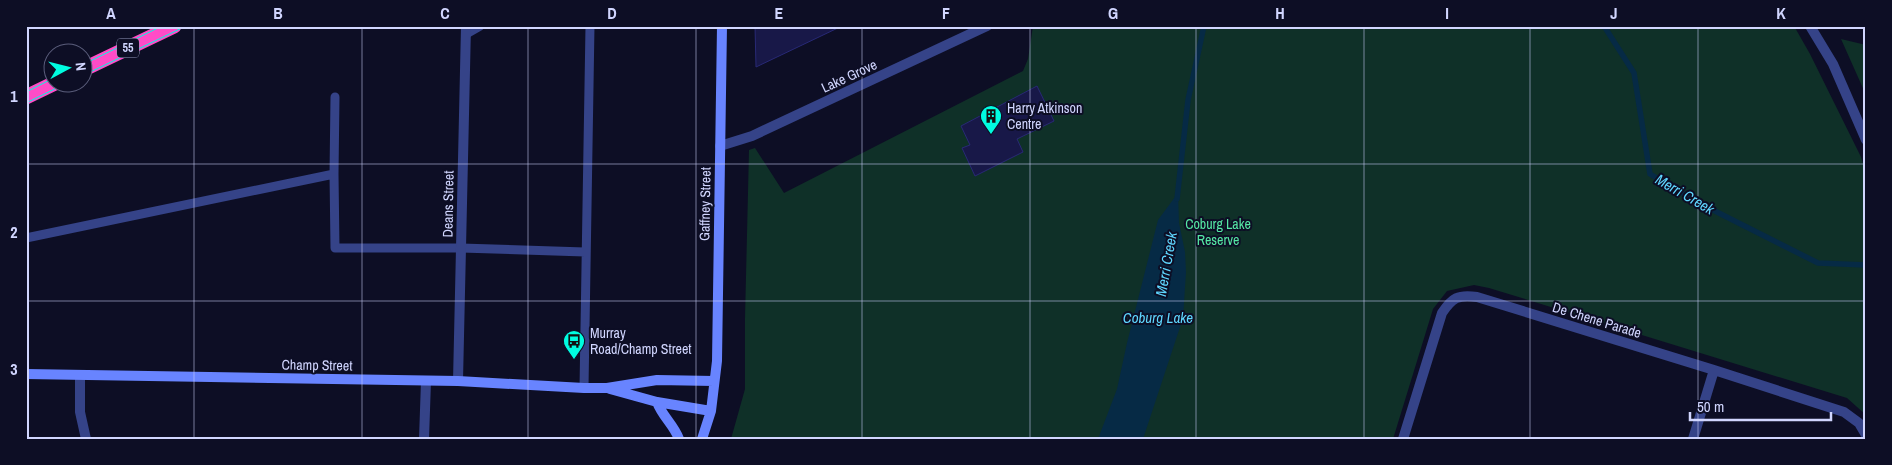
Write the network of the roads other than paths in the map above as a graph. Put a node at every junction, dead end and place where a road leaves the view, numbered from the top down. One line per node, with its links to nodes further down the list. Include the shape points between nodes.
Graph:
1 (174, 26): 8 (highway, 55)
2 (480, 26): 7 (lane)
3 (590, 26): 17 (lane)
4 (722, 26): 13 (street, Gaffney Street)
5 (987, 26): 13 (street, Lake Grove, via 752,136)
6 (1810, 26): 12 (street, via 1833,64)
7 (466, 30): 16 (street, Deans Street)
8 (92, 65)
9 (42, 89): 10 (highway)
10 (26, 97)
11 (335, 97): 14 (lane)
12 (1866, 140)
13 (720, 146): 23 (street, Gaffney Street)
14 (334, 174): 15 (lane); 16 (lane, via 335,248)
15 (26, 238)
16 (461, 248): 17 (lane); 22 (street, Deans Street)
17 (585, 252): 24 (lane)
18 (1714, 370): 28 (street, De Chene Parade, via 1844,412 1859,423); 33 (street, De Chene Parade, via 1465,296 1451,300 1442,313); 34 (street)
19 (26, 374): 20 (street, Champ Street)
20 (80, 375): 21 (street, Champ Street); 29 (street, via 80,412)
21 (426, 381): 22 (street, Champ Street); 30 (street)
22 (458, 382): 24 (street, Champ Street)
23 (714, 382): 25 (street, Champ Street, via 657,380); 27 (street, Gaffney Street)
24 (584, 388): 25 (street, Champ Street)
25 (607, 388): 26 (street, Champ Street)
26 (658, 402): 27 (street, Champ Street); 31 (street)
27 (711, 411): 32 (street, Gaffney Street)
28 (1866, 435)
29 (86, 439)
30 (424, 439)
31 (679, 439)
32 (702, 439)
33 (1402, 439)
34 (1693, 439)

